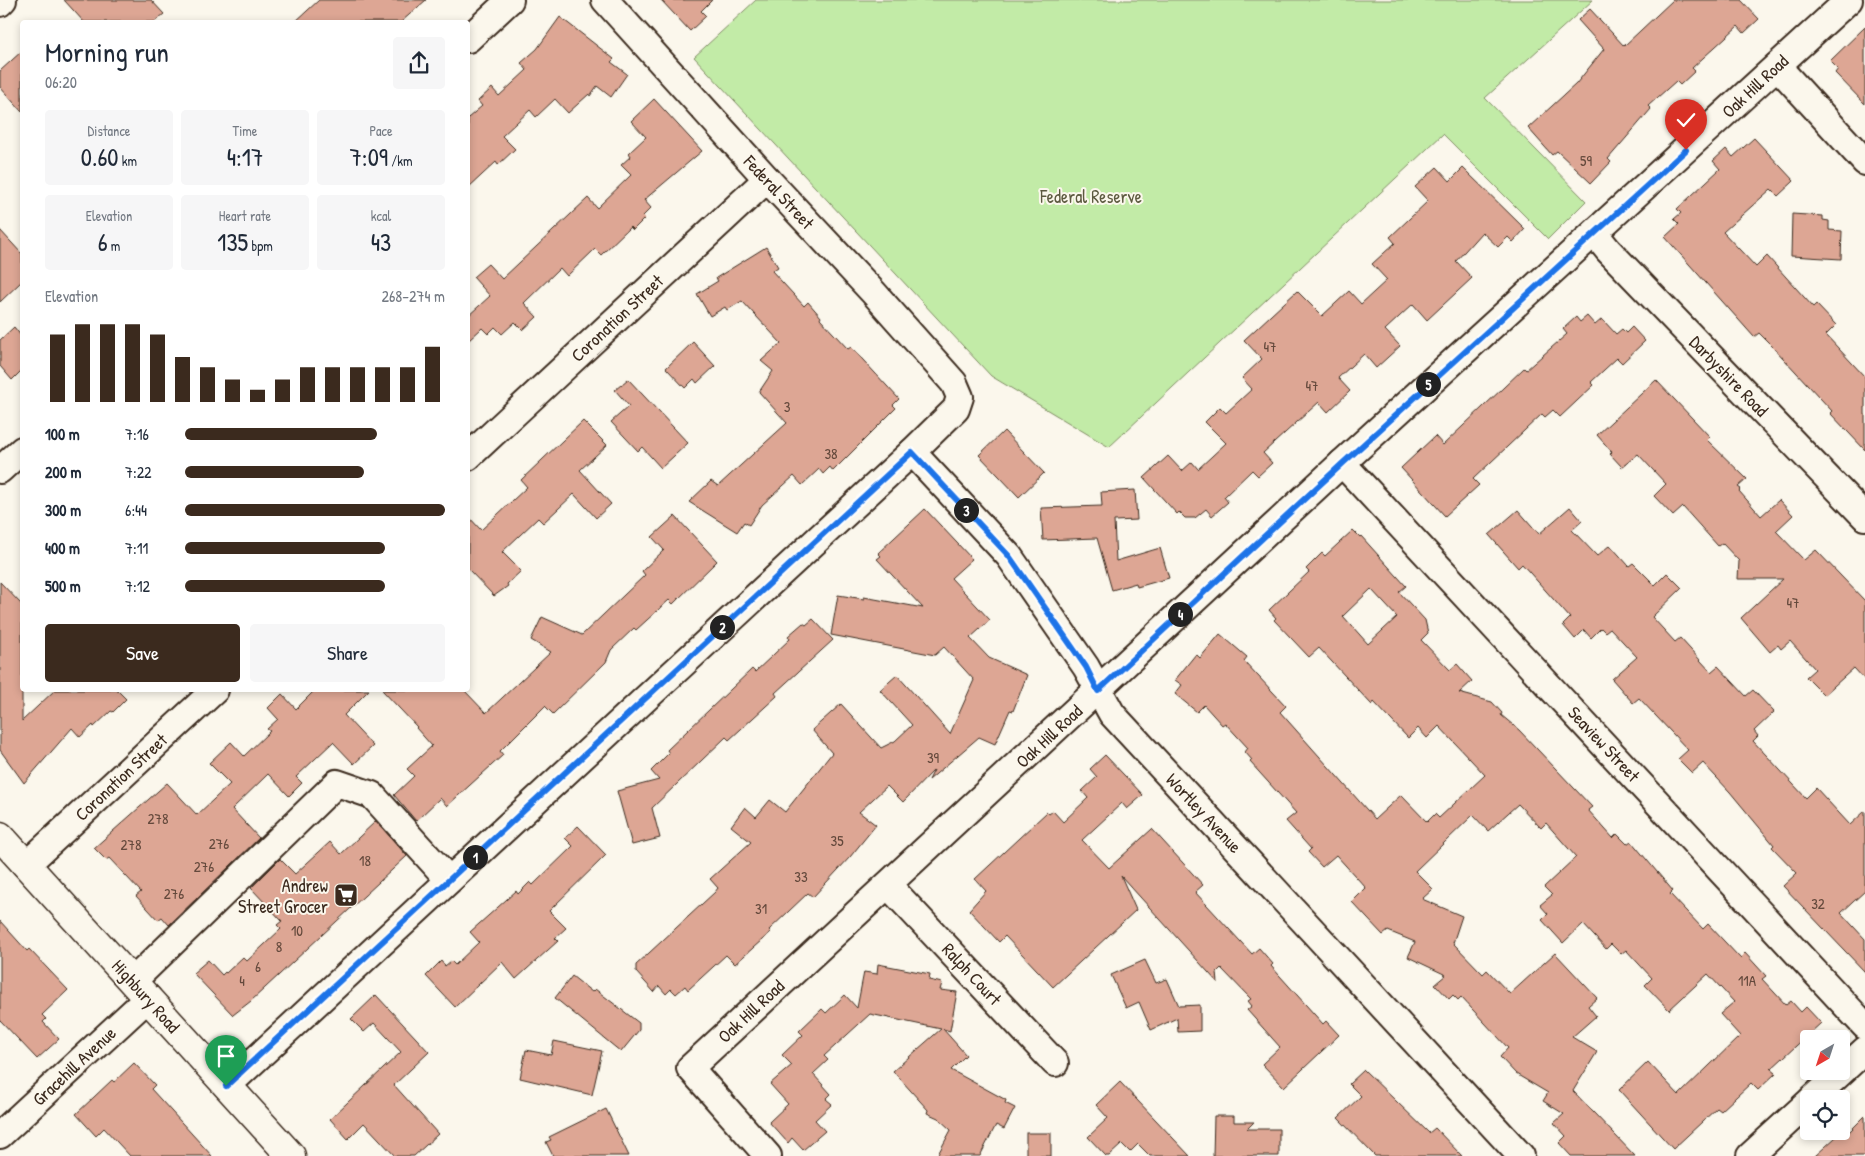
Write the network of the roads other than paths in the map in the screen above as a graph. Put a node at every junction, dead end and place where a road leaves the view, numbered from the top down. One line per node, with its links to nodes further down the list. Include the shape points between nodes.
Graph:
1 (3, 0): 5 (street)
2 (510, 0): 6 (street)
3 (606, 0): 9 (street, Federal Street)
4 (1849, 0): 7 (street, Oak Hill Road)
5 (0, 3)
6 (470, 38)
7 (1777, 66): 8 (street); 10 (street, Oak Hill Road)
8 (1865, 162)
9 (766, 180): 12 (street, Federal Street, via 954,383 960,397 956,409); 13 (street, Coronation Street)
10 (1595, 234): 14 (street, Oak Hill Road, via 1578,246); 16 (street, Darbyshire Road)
11 (20, 452): 15 (street)
12 (912, 452): 17 (street, Wortley Avenue, via 1009,556 1086,667); 21 (street)
13 (470, 454)
14 (1342, 464): 17 (street, Oak Hill Road); 24 (street, Seaview Street)
15 (0, 470)
16 (1865, 517)
17 (1098, 691): 22 (street, Oak Hill Road); 35 (street, Wortley Avenue, via 1112,714)
18 (213, 692): 20 (street, Coronation Street)
19 (0, 836): 20 (main road, Highbury Road)
20 (26, 864): 23 (main road, Highbury Road)
21 (449, 880): 23 (street, Gracehill Avenue, via 372,795 338,783); 29 (street)
22 (888, 885): 28 (street, Ralph Court); 34 (street, Oak Hill Road, via 690,1068)
23 (140, 990): 29 (main road, Highbury Road); 32 (street, Gracehill Avenue)
24 (1865, 1026)
25 (1865, 1034): 26 (street)
26 (1865, 1046)
27 (1865, 1050): 30 (street)
28 (1055, 1063)
29 (226, 1086): 33 (main road, Highbury Road)
30 (1822, 1090)
31 (1800, 1110): 36 (street)
32 (0, 1135)
33 (291, 1156)
34 (768, 1156)
35 (1521, 1156)
36 (1750, 1156)

